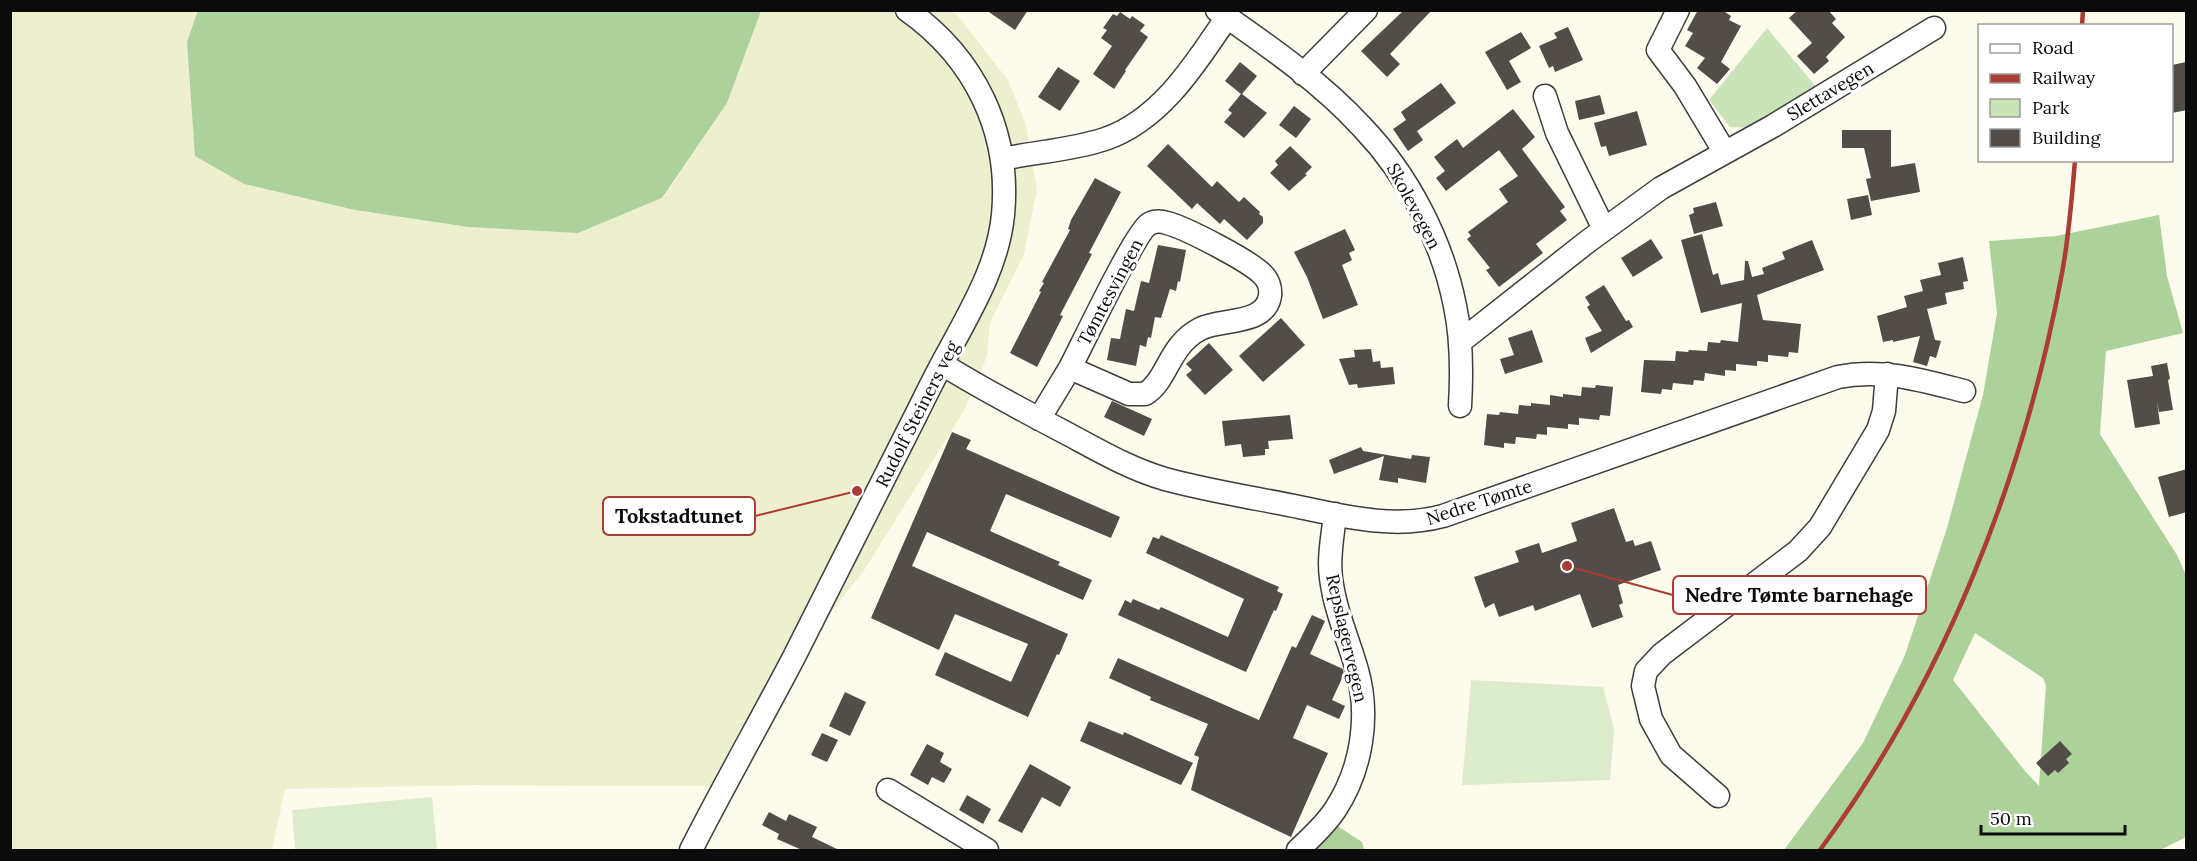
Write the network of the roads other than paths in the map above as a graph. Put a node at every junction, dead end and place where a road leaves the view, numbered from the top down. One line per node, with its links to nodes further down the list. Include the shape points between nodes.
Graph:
1 (907, 10): 9 (street, Rudolf Steiners veg, via 932,29 972,75 992,119)
2 (1366, 10): 6 (street)
3 (1678, 10): 8 (street, via 1658,50 1685,86)
4 (1222, 14): 6 (street, Skolevegen); 9 (street, via 1212,39 1167,97 1134,124 1088,144)
5 (1934, 28): 8 (street, Slettavegen)
6 (1303, 74): 11 (street, Skolevegen, via 1362,126 1410,190 1443,264)
7 (1545, 96): 10 (street, via 1557,133)
8 (1724, 152): 10 (street, Slettavegen, via 1661,188)
9 (1002, 159): 12 (street, Rudolf Steiners veg, via 1003,216 996,251 983,286)
10 (1604, 229): 11 (street, Slettavegen)
11 (1460, 342): 16 (street, Skolevegen)
12 (942, 364): 17 (street, Nedre Tømte); 21 (street, Rudolf Steiners veg)
13 (1070, 368): 13 (street, Tømtesvingen, via 1129,394 1145,394 1177,348 1192,334 1262,311 1270,298 1268,282 1255,268 1202,238 1168,223 1148,224); 17 (street, Tømtesvingen)
14 (1887, 374): 15 (street, Nedre Tømte); 18 (street, Nedre Tømte, via 1858,373 1826,381 1429,520 1399,523); 20 (street, via 1878,430 1820,526 1798,551 1662,654 1646,672 1643,686 1651,719 1671,754)
15 (1964, 391)
16 (1460, 406)
17 (1039, 419): 18 (street, Nedre Tømte, via 1122,462 1164,478)
18 (1335, 514): 23 (street, Repslagervegen, via 1330,574 1362,689 1361,741 1358,762 1335,810)
19 (888, 790): 22 (street)
20 (1718, 796)
21 (691, 850)
22 (987, 850)
23 (1298, 850)

